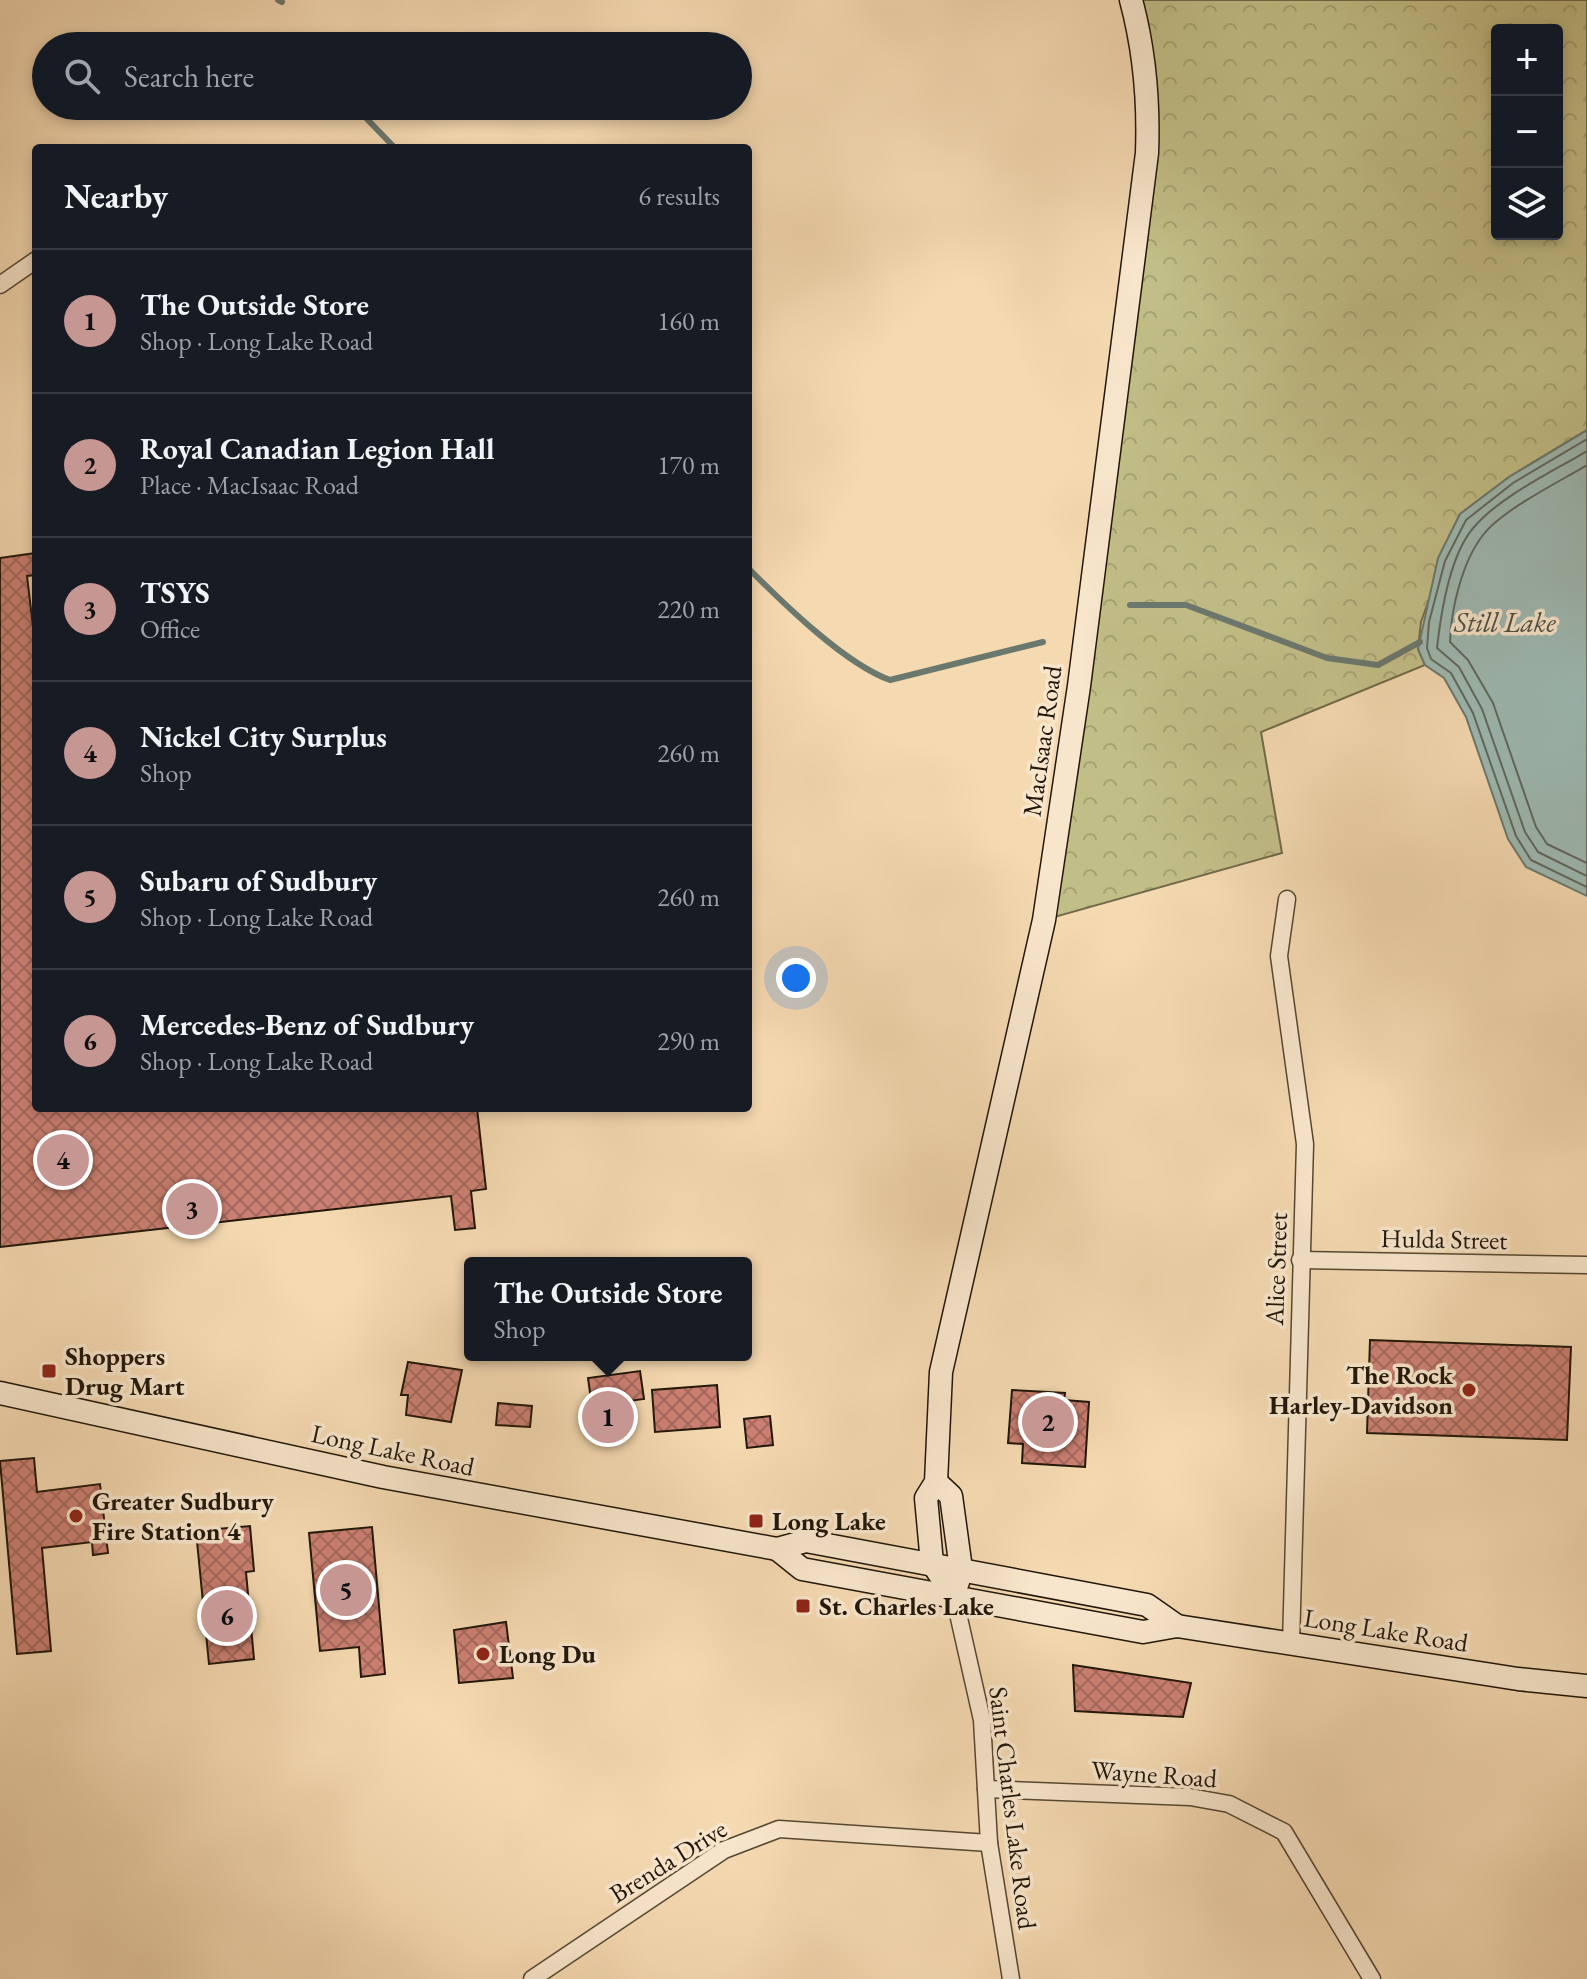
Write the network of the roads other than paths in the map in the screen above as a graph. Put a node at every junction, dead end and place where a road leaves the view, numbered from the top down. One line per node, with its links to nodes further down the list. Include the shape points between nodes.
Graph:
1 (1131, 0): 8 (main road, MacIsaac Road, via 1149,99 1147,153 1079,686 1044,920 941,1372)
2 (32, 263): 3 (street)
3 (0, 285)
4 (1287, 899): 5 (street, Alice Street, via 1279,956 1305,1144)
5 (1300, 1260): 6 (street, Hulda Street); 14 (street, Alice Street)
6 (1587, 1265)
7 (0, 1393): 9 (main road, Long Lake Road, via 383,1477)
8 (936, 1482): 10 (main road, MacIsaac Road, via 926,1498); 11 (main road, via 951,1496)
9 (777, 1549): 10 (main road, Long Lake Road, via 806,1541); 12 (main road, Long Lake Road, via 802,1569)
10 (932, 1563): 11 (main road, Long Lake Road); 12 (main road, MacIsaac Road)
11 (961, 1569): 12 (main road); 13 (main road, Long Lake Road, via 1147,1605)
12 (954, 1596): 13 (main road, Long Lake Road, via 1143,1632); 16 (street, Saint Charles Lake Road, via 982,1720)
13 (1177, 1626): 14 (main road, Long Lake Road)
14 (1291, 1644): 15 (main road, Long Lake Road)
15 (1587, 1686)
16 (986, 1789): 17 (street, Saint Charles Lake Road); 20 (street, Wayne Road, via 1190,1797 1229,1804 1284,1832)
17 (989, 1843): 18 (street, Brenda Drive, via 779,1829 724,1850); 19 (street, Saint Charles Lake Road)
18 (532, 1979)
19 (1011, 1979)
20 (1372, 1979)

